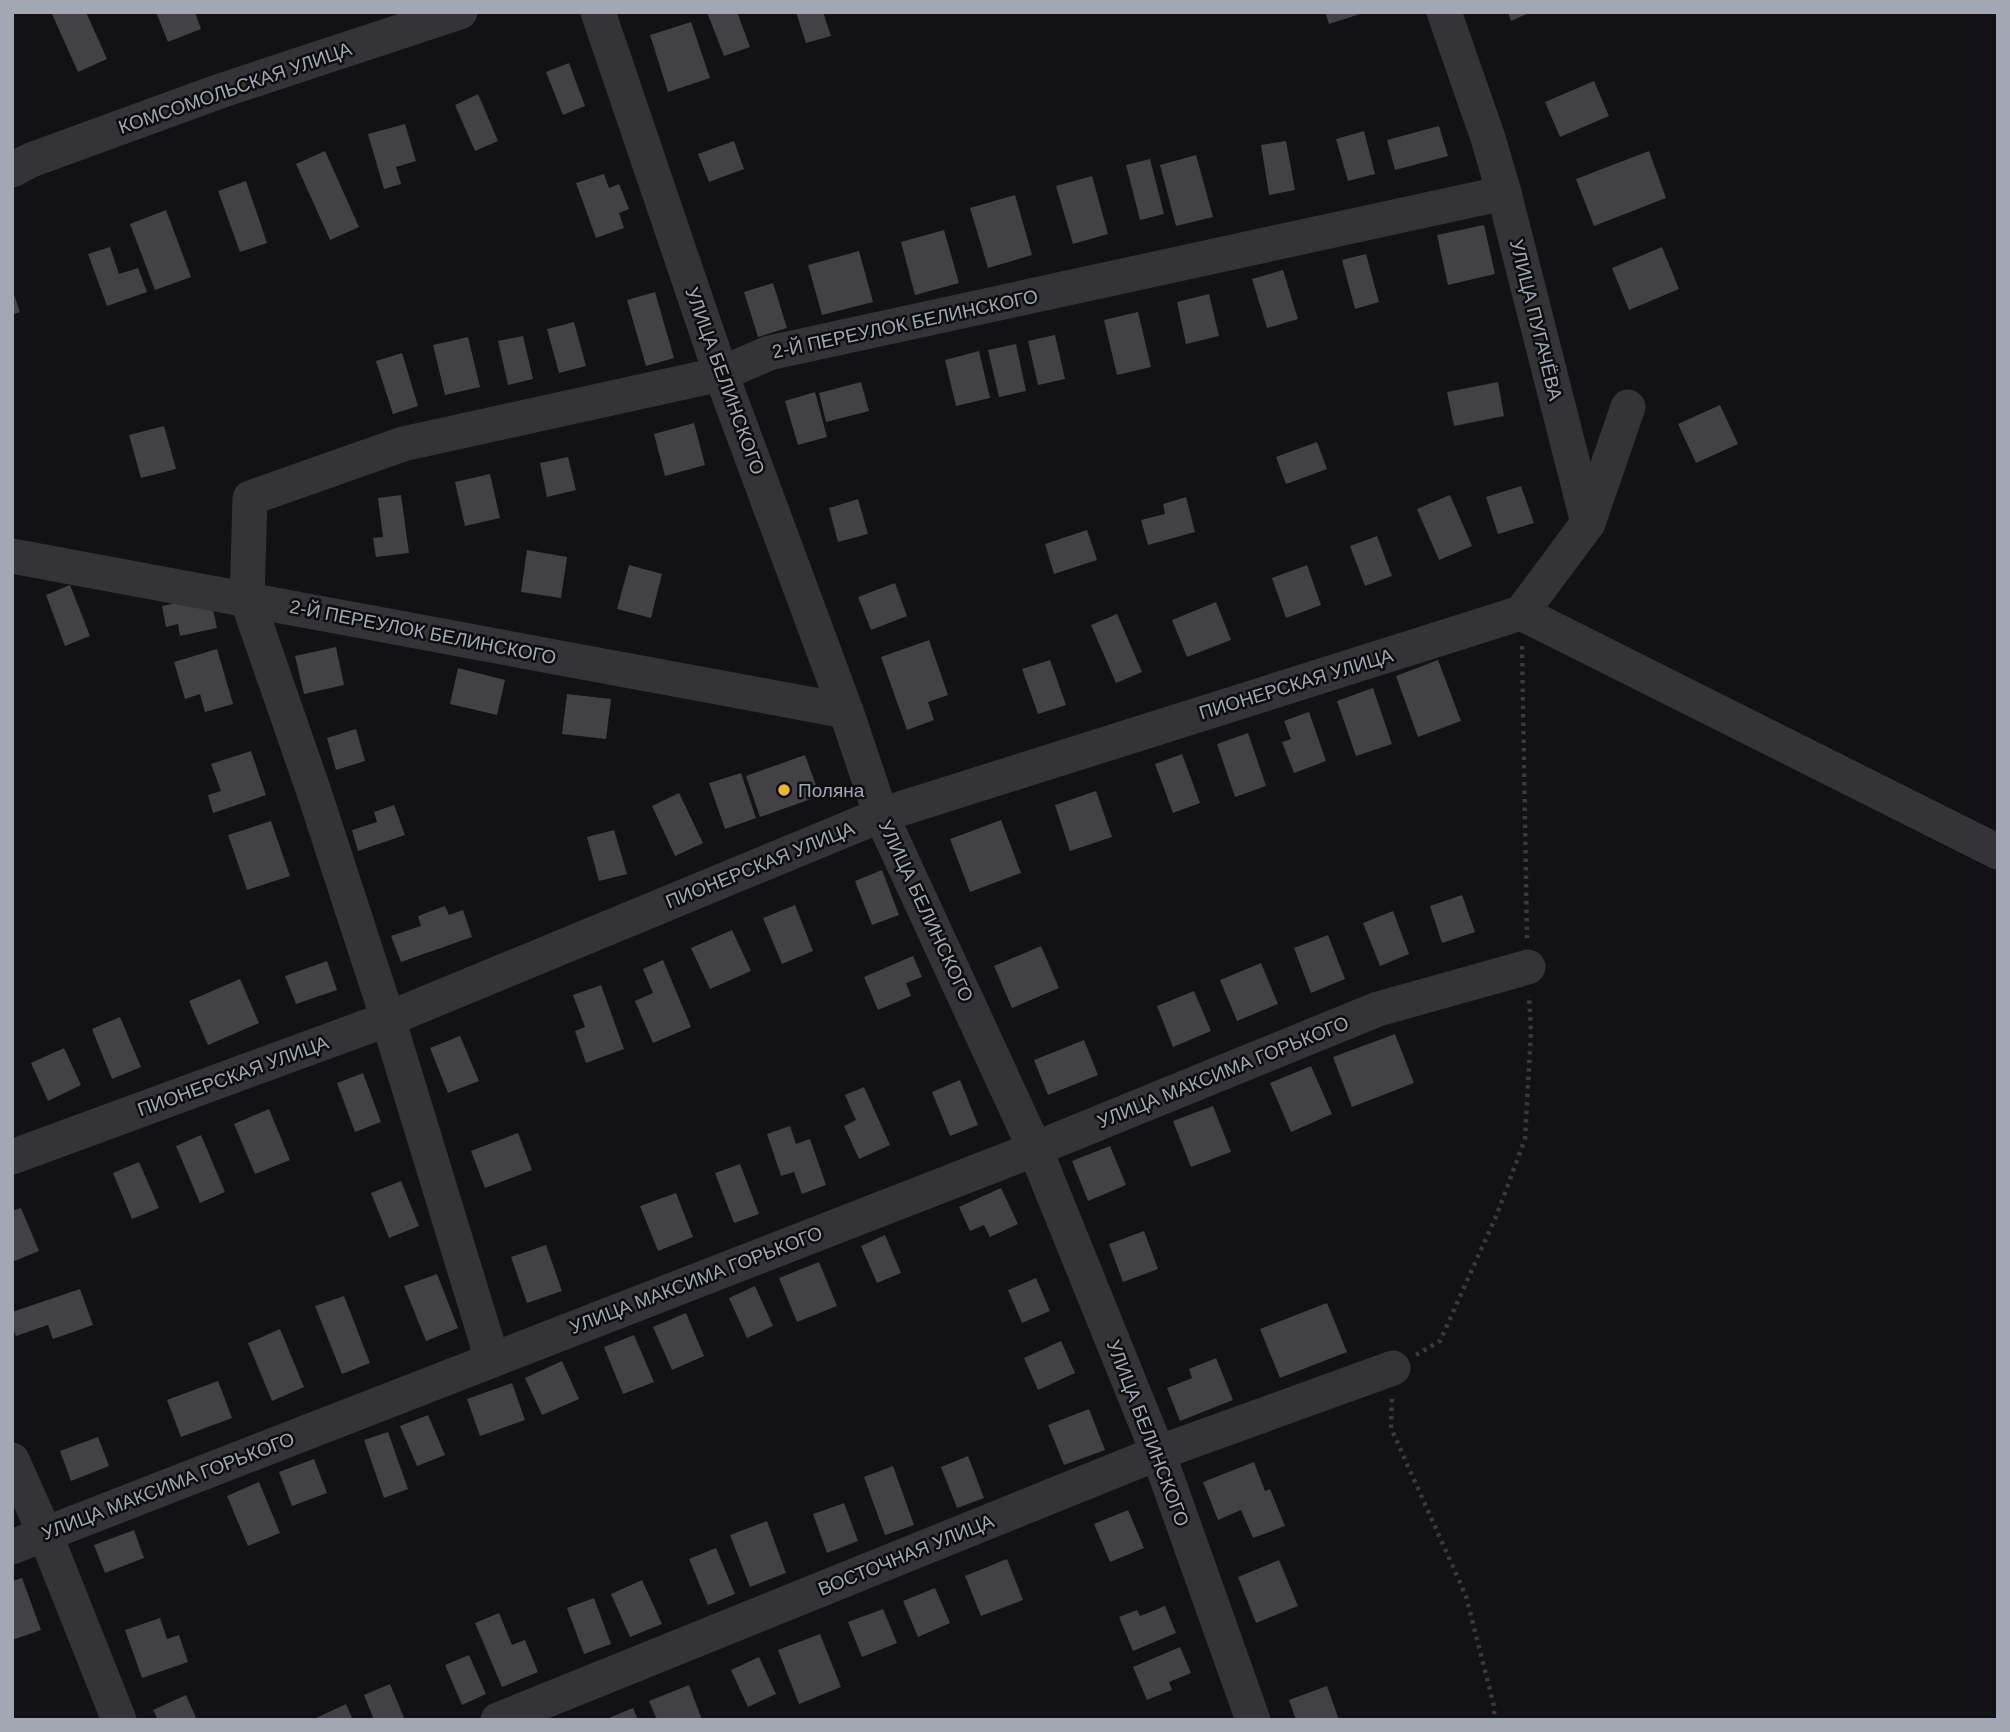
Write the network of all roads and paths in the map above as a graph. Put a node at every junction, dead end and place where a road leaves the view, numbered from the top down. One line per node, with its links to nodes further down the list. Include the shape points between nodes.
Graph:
1 (460, 12): 4 (street, КОМСОМОЛЬСКАЯ УЛИЦА, via 223,90)
2 (598, 12): 6 (street, УЛИЦА БЕЛИНСКОГО)
3 (1444, 12): 5 (street, УЛИЦА ПУГАЧЁВА)
4 (12, 170)
5 (1504, 192): 6 (street, 2-Й ПЕРЕУЛОК БЕЛИНСКОГО, via 769,353); 8 (street, УЛИЦА ПУГАЧЁВА)
6 (721, 374): 10 (street, 2-Й ПЕРЕУЛОК БЕЛИНСКОГО, via 403,444 250,498); 12 (street, УЛИЦА БЕЛИНСКОГО)
7 (1628, 407): 8 (street)
8 (1588, 523): 11 (street)
9 (12, 556): 10 (street, 2-Й ПЕРЕУЛОК БЕЛИНСКОГО)
10 (247, 599): 12 (street, 2-Й ПЕРЕУЛОК БЕЛИНСКОГО); 16 (street, 2-Й ПЕРЕУЛОК БЕЛИНСКОГО)
11 (1521, 613): 13 (street, ПИОНЕРСКАЯ УЛИЦА); 14 (street); 15 (path)
12 (846, 711): 13 (street, УЛИЦА БЕЛИНСКОГО)
13 (881, 815): 16 (street, ПИОНЕРСКАЯ УЛИЦА); 17 (street, УЛИЦА БЕЛИНСКОГО)
14 (1998, 852)
15 (1528, 967): 17 (street, УЛИЦА МАКСИМА ГОРЬКОГО, via 1378,1009); 20 (path, via 1531,1032 1525,1139 1440,1341)
16 (387, 1019): 18 (street, ПИОНЕРСКАЯ УЛИЦА); 19 (street, 2-Й ПЕРЕУЛОК БЕЛИНСКОГО)
17 (1035, 1149): 19 (street, УЛИЦА МАКСИМА ГОРЬКОГО); 21 (street, УЛИЦА БЕЛИНСКОГО)
18 (12, 1157)
19 (492, 1359): 23 (street, УЛИЦА МАКСИМА ГОРЬКОГО)
20 (1393, 1368): 21 (street, ВОСТОЧНАЯ УЛИЦА); 28 (path, via 1391,1428 1466,1596 1495,1710)
21 (1158, 1453): 26 (street, ВОСТОЧНАЯ УЛИЦА); 27 (street, УЛИЦА БЕЛИНСКОГО)
22 (12, 1460): 23 (street)
23 (45, 1534): 24 (street, УЛИЦА МАКСИМА ГОРЬКОГО); 25 (street)
24 (12, 1548)
25 (119, 1720)
26 (498, 1720)
27 (1253, 1720)
28 (1492, 1720)

